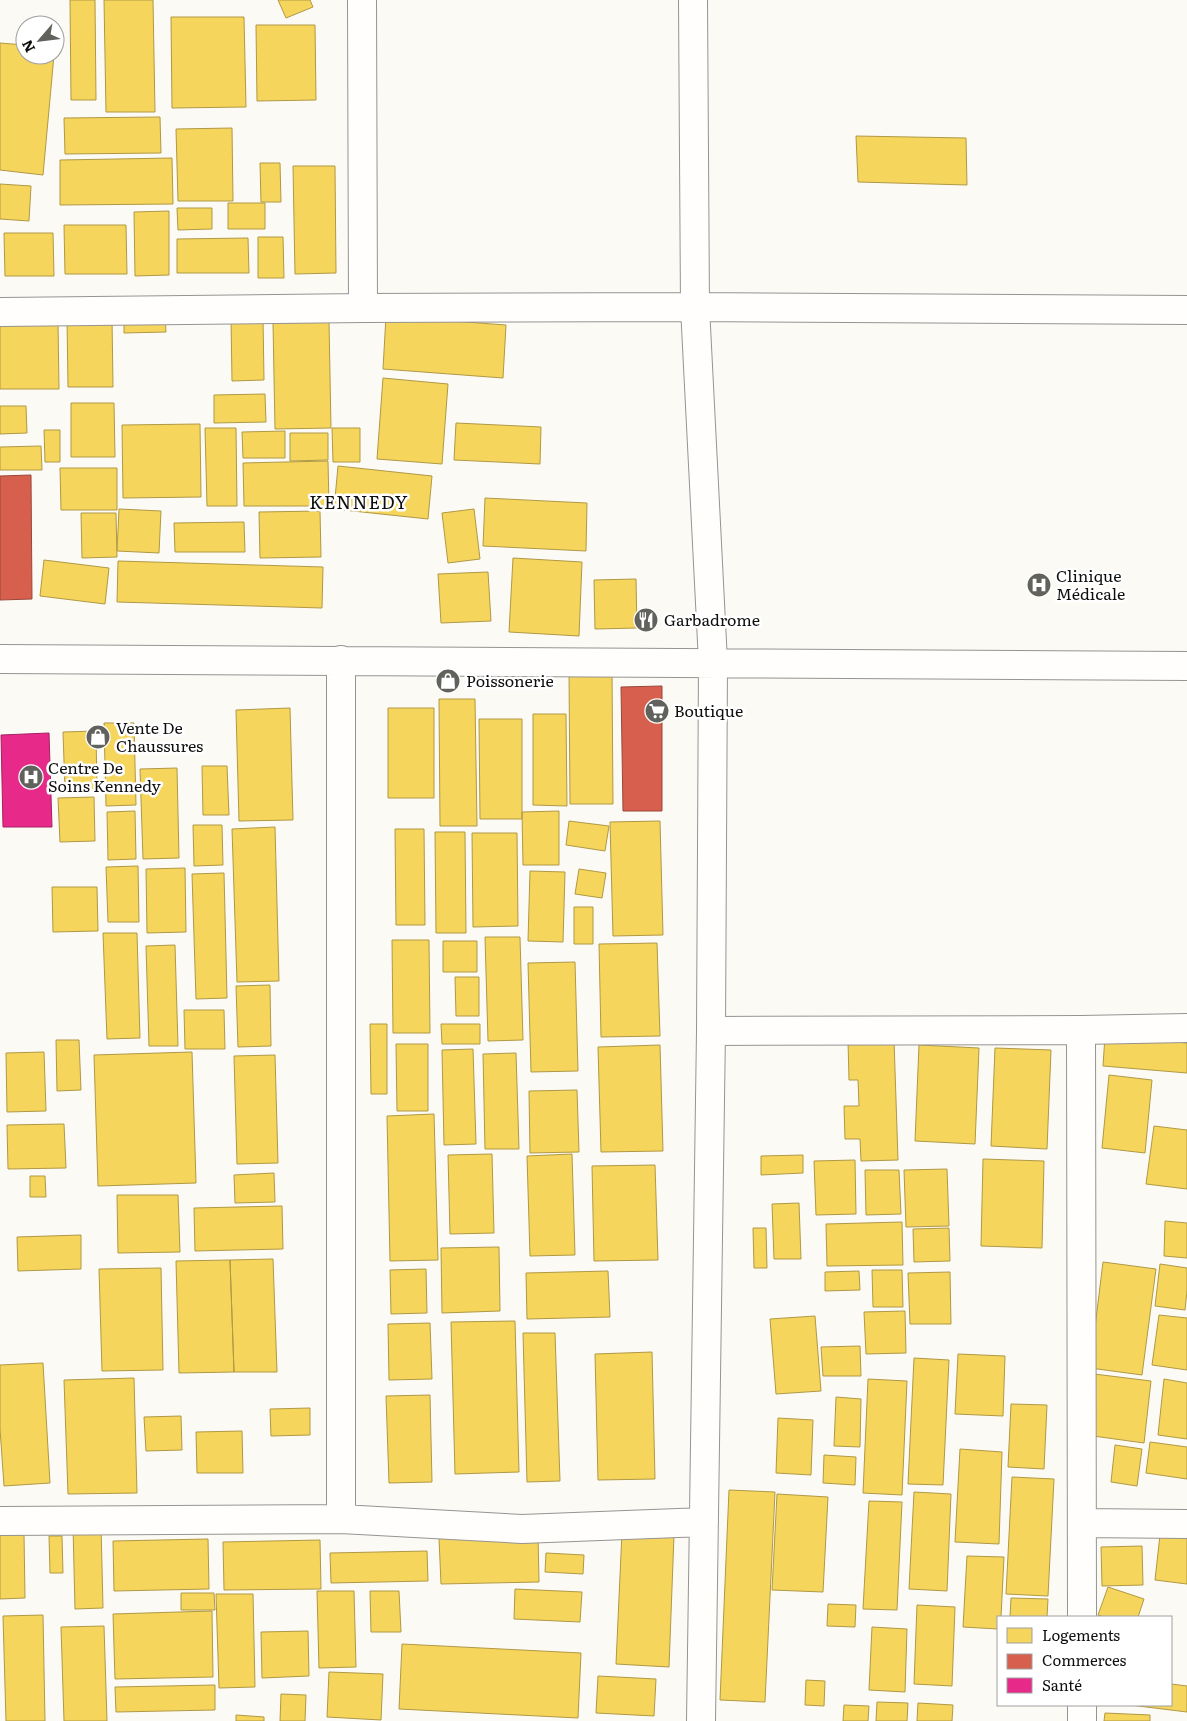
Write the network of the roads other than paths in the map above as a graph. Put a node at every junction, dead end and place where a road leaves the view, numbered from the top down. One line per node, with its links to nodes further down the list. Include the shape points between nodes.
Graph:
1 (362, 0): 4 (street)
2 (693, 0): 3 (street)
3 (695, 307): 4 (street); 5 (street); 9 (street)
4 (363, 308): 6 (street)
5 (1187, 310)
6 (0, 312)
7 (0, 659): 8 (street)
8 (341, 660): 9 (street); 14 (street)
9 (713, 662): 10 (street); 13 (street)
10 (1187, 666)
11 (1187, 1028): 12 (street)
12 (1081, 1030): 13 (street); 17 (street)
13 (711, 1031): 16 (street)
14 (341, 1518): 15 (street); 16 (street, via 522,1529)
15 (0, 1521)
16 (704, 1522): 21 (street)
17 (1082, 1523): 18 (street); 19 (street)
18 (1187, 1524)
19 (1082, 1616)
20 (1082, 1706): 22 (street)
21 (701, 1721)
22 (1082, 1721)

